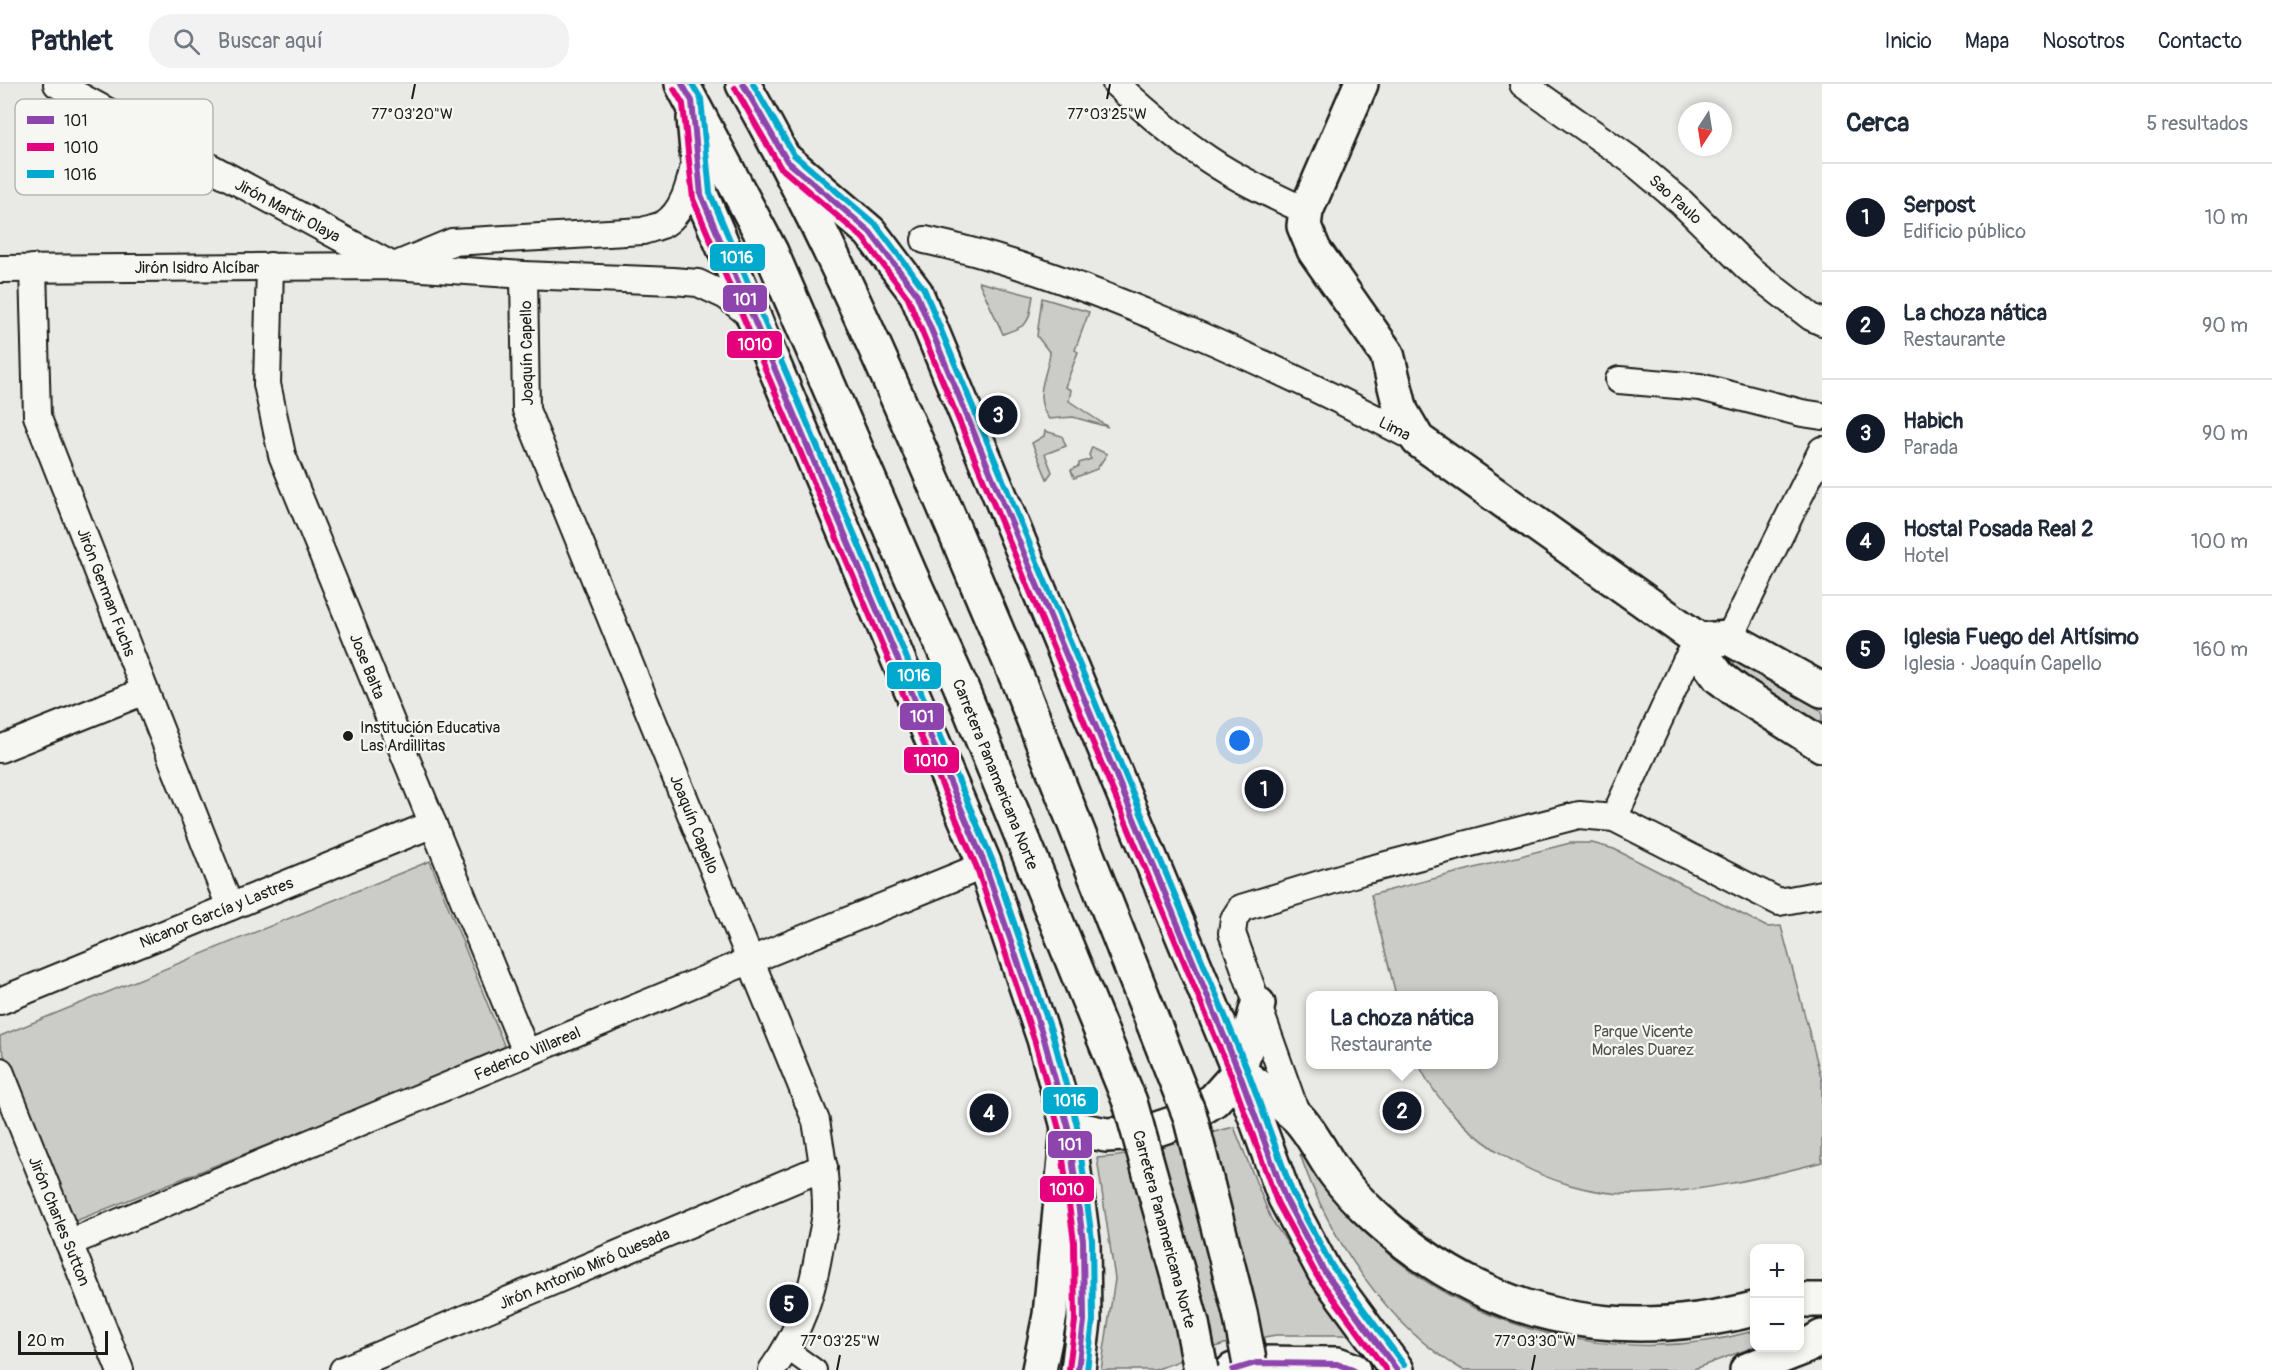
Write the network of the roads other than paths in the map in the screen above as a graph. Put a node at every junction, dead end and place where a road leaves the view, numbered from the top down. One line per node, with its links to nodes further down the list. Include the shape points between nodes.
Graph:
1 (57, 84): 7 (street, Jirón Martir Olaya)
2 (743, 84): 9 (main road)
3 (1116, 84): 11 (street, via 1165,128 1209,160)
4 (1361, 84): 11 (main road)
5 (1523, 84): 19 (street, Sao Paulo, via 1631,160 1682,202 1748,268)
6 (687, 93): 8 (main road); 55 (main road, Carretera Panamericana Norte, bridge, via 771,252 961,687 1130,1102 1192,1323)
7 (85, 99)
8 (697, 151): 14 (street, Jirón Isidro Alcíbar, via 687,191 677,212 663,224 643,231 452,242); 18 (main road, via 701,195)
9 (787, 161): 39 (main road, via 870,232 916,293); 57 (main road, bridge, via 851,294 1020,685 1190,1116)
10 (213, 168): 14 (street, Jirón Martir Olaya)
11 (1306, 211): 22 (main road, via 1304,226 1314,250 1387,354 1401,411)
12 (925, 240): 22 (street, Lima, via 1023,267 1137,309 1288,374)
13 (270, 266): 14 (street, Jirón Isidro Alcíbar); 16 (street, Jirón Isidro Alcíbar); 30 (street, Jose Balta, via 267,384 282,455)
14 (393, 266): 17 (street, Jirón Isidro Alcíbar)
15 (0, 268): 16 (street, Jirón Isidro Alcíbar)
16 (33, 268): 26 (street, Jirón German Fuchs, via 37,416)
17 (524, 276): 18 (street, Jirón Isidro Alcíbar, via 698,284 726,296); 34 (street, Joaquín Capello, via 526,410)
18 (754, 318): 31 (main road)
19 (1822, 322)
20 (1619, 380): 21 (street, via 1700,387)
21 (1822, 416)
22 (1418, 440): 24 (main road, Lima)
23 (1822, 450): 24 (street)
24 (1714, 639): 25 (main road, Lima); 27 (main road, via 1707,661 1719,677); 29 (street, via 1686,661)
25 (1822, 690)
26 (145, 691): 28 (street); 33 (street, Jirón German Fuchs)
27 (1822, 745)
28 (0, 749)
29 (1614, 818): 32 (street, via 1779,902); 36 (street, via 1568,817 1241,908 1232,933)
30 (433, 824): 33 (street, Nicanor García y Lastres); 37 (street, Jose Balta)
31 (985, 865): 34 (street, Federico Villareal); 41 (main road, via 1044,1039)
32 (1822, 894)
33 (230, 907): 35 (street, Nicanor García y Lastres)
34 (751, 960): 37 (street, Federico Villareal); 42 (street, Joaquín Capello, via 816,1121)
35 (0, 1001)
36 (1258, 1004): 39 (main road); 40 (street)
37 (526, 1052): 43 (street, Federico Villareal)
38 (0, 1071): 43 (street, Jirón Charles Sutton)
39 (1239, 1072): 40 (main road); 41 (main road, via 1214,1100 1181,1122 1145,1133 1106,1135); 59 (main road, via 1285,1198 1324,1271)
40 (1298, 1118): 46 (main road, via 1337,1175 1374,1216 1419,1253 1475,1287 1524,1307 1579,1321 1625,1325 1676,1323)
41 (1068, 1127): 53 (main road, via 1050,1315); 54 (main road, via 1083,1241 1084,1321)
42 (824, 1167): 47 (street, Joaquín Capello, via 826,1212 817,1263 805,1313); 50 (street, Jirón Antonio Miró Quesada)
43 (69, 1243): 49 (street, Jirón Charles Sutton)
44 (1804, 1300): 45 (main road)
45 (1822, 1300)
46 (1750, 1310)
47 (787, 1349): 51 (street, Joaquín Capello); 52 (street)
48 (1807, 1351): 60 (main road)
49 (120, 1370)
50 (343, 1370)
51 (772, 1370)
52 (816, 1370)
53 (1039, 1370)
54 (1078, 1370)
55 (1201, 1370)
56 (1233, 1370): 58 (main road, via 1256,1363 1337,1364)
57 (1251, 1370)
58 (1353, 1370)
59 (1397, 1370)
60 (1747, 1370)

